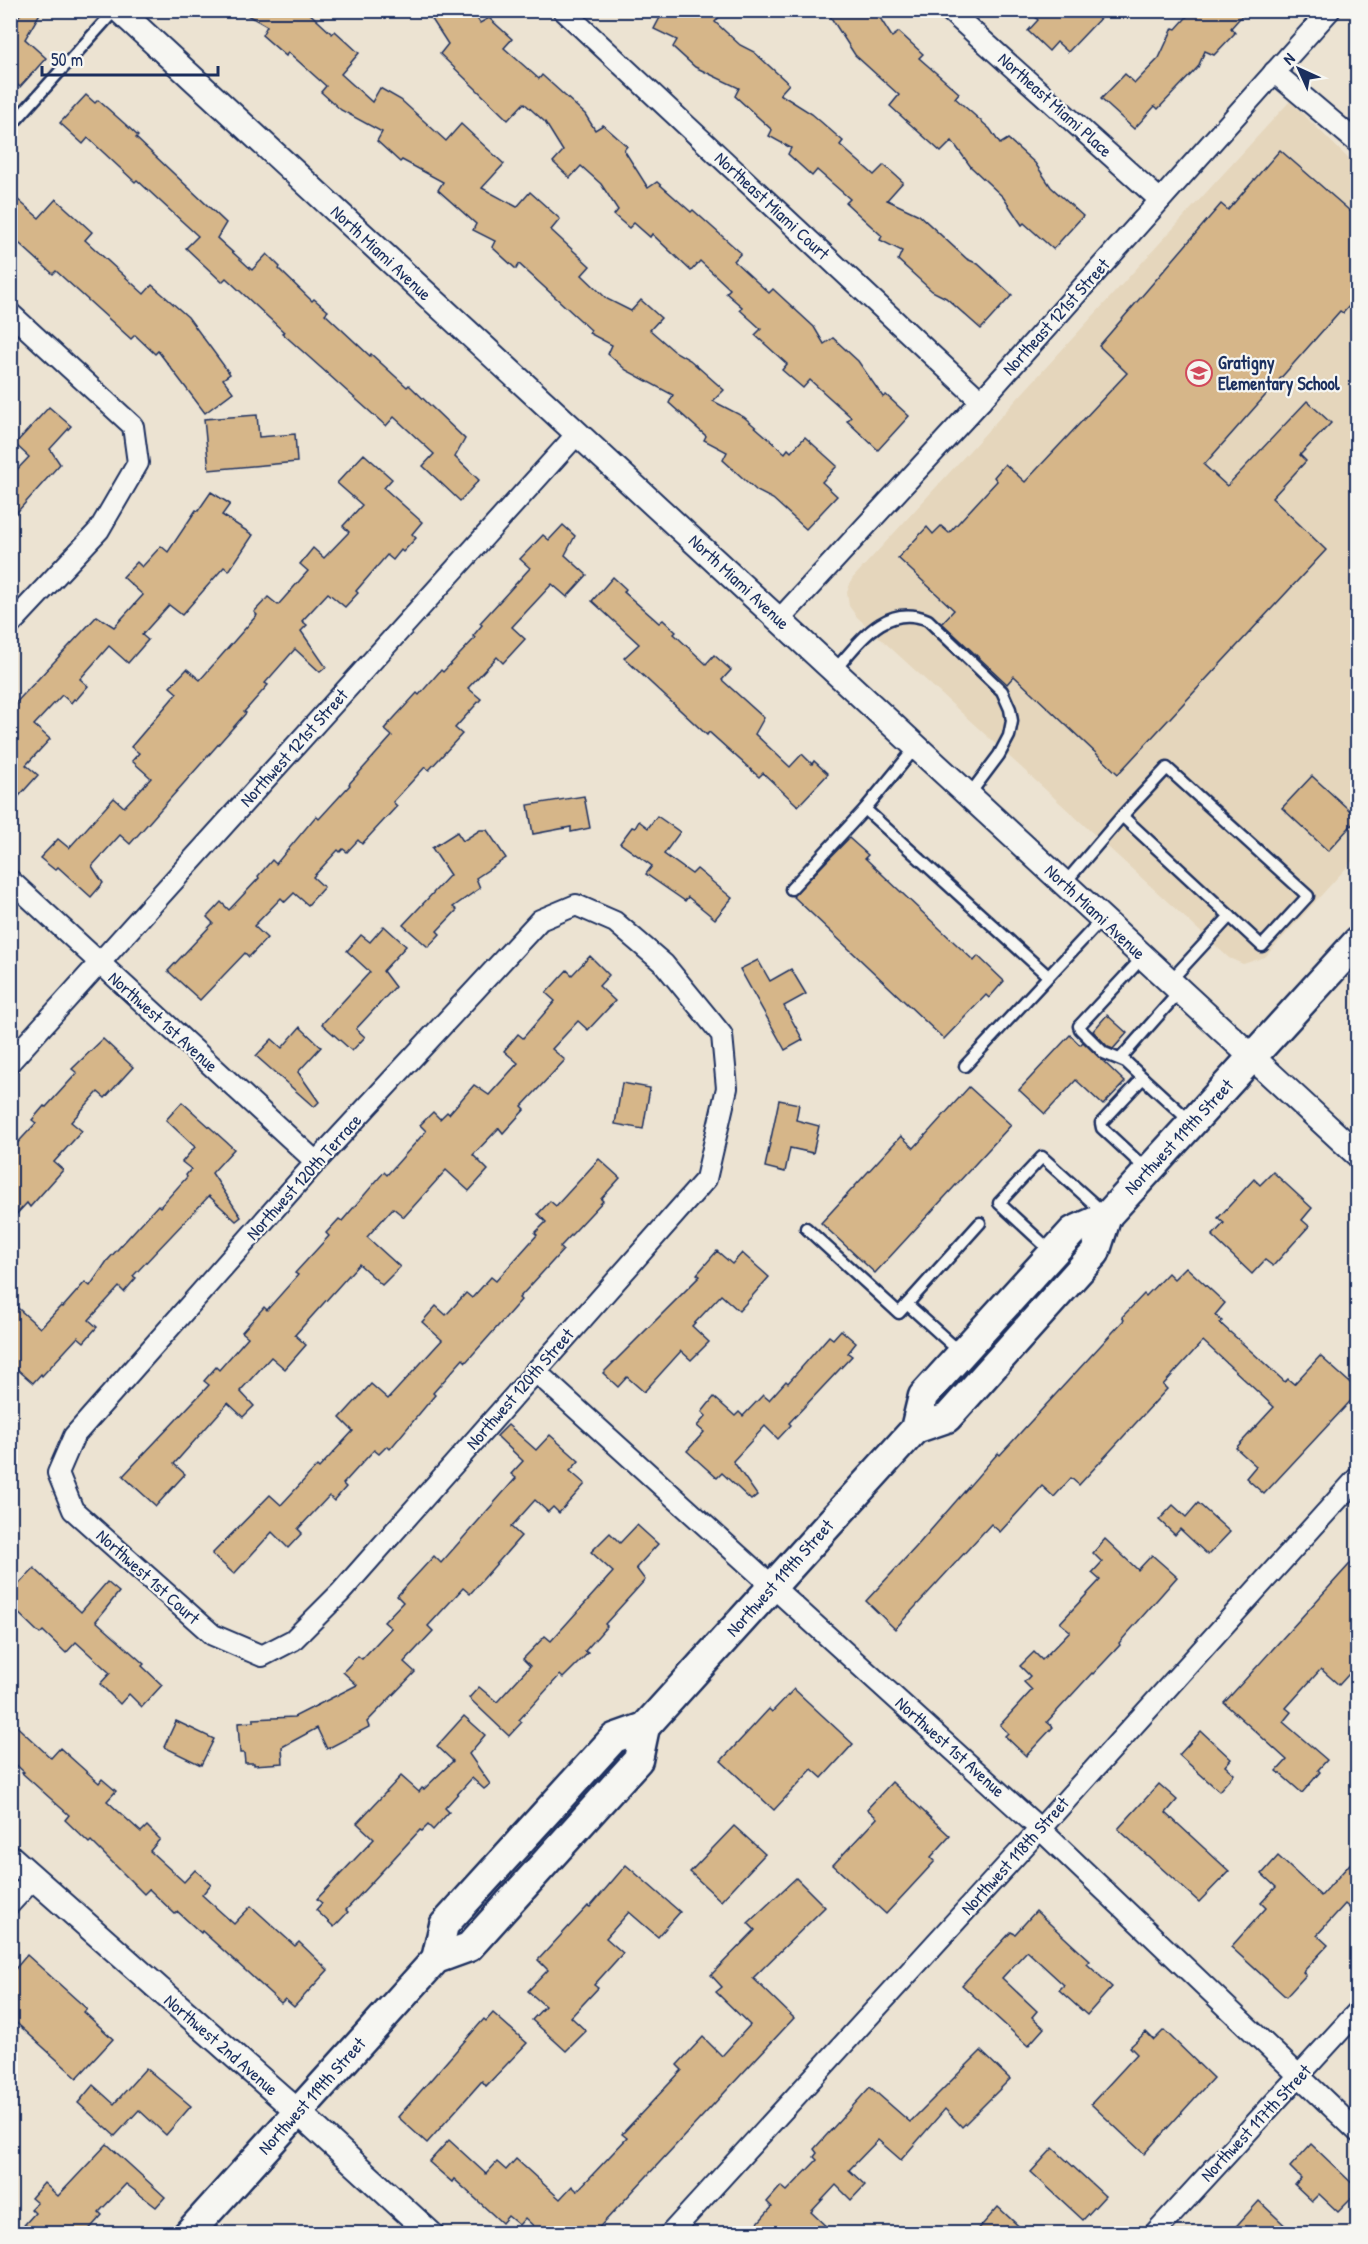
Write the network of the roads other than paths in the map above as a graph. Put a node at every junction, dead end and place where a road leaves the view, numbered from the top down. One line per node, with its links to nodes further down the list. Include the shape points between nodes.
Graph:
1 (117, 10): 6 (lane); 11 (street, North Miami Avenue)
2 (563, 10): 10 (street, Northeast Miami Court)
3 (1330, 10): 5 (street, Northeast 121st Street)
4 (959, 14): 8 (street, Northeast Miami Place)
5 (1274, 72): 7 (street); 8 (street, Northeast 121st Street)
6 (10, 127)
7 (1358, 143)
8 (1160, 200): 10 (street, Northeast 121st Street)
9 (10, 313): 13 (street, via 133,426 138,463 99,530)
10 (981, 401): 12 (street, Northeast 121st Street)
11 (577, 434): 12 (street, North Miami Avenue); 27 (street, Northwest 121st Street)
12 (779, 620): 14 (street, North Miami Avenue)
13 (10, 625)
14 (834, 671): 15 (street, North Miami Avenue); 16 (lane, via 881,623 898,615 928,620 1002,691 1010,709 1009,736)
15 (916, 747): 16 (street, North Miami Avenue); 17 (lane)
16 (969, 795): 20 (street, North Miami Avenue)
17 (865, 809): 21 (lane); 28 (lane)
18 (1122, 816): 20 (lane); 23 (lane); 23 (lane, via 1167,768 1308,896 1262,946)
19 (10, 880): 27 (street, Northwest 1st Avenue)
20 (1064, 884): 24 (street, North Miami Avenue)
21 (791, 889)
22 (576, 905): 37 (street, Northwest 120th Terrace, via 540,920); 45 (street, Northwest 120th Street, via 615,922 664,964 722,1035 728,1088 706,1179)
23 (1230, 916): 29 (lane)
24 (1102, 919): 26 (street, North Miami Avenue); 28 (lane)
25 (1358, 942): 30 (main road, Northwest 119th Street)
26 (1143, 957): 29 (street, North Miami Avenue); 31 (lane, via 1079,1026 1104,1053)
27 (99, 964): 32 (street, Northwest 121st Street); 37 (street, Northwest 1st Avenue)
28 (1048, 976): 33 (lane)
29 (1175, 986): 30 (street, North Miami Avenue); 31 (lane)
30 (1252, 1058): 35 (main road, Northwest 119th Street); 36 (street, North Miami Avenue)
31 (1120, 1059): 34 (lane)
32 (10, 1062)
33 (965, 1066)
34 (1143, 1078): 35 (lane); 38 (lane, via 1101,1123)
35 (1192, 1123): 38 (main road, Northwest 119th Street)
36 (1358, 1155)
37 (316, 1162): 47 (street, Northwest 120th Terrace, via 74,1436)
38 (1148, 1171): 39 (main road, Northwest 119th Street)
39 (1107, 1216): 42 (main road, Northwest 119th Street, via 1073,1231); 42 (lane, via 1042,1157 999,1203); 46 (main road, Northwest 119th Street, via 1095,1253 947,1418)
40 (980, 1223): 43 (lane)
41 (806, 1228): 43 (lane, via 899,1313)
42 (1053, 1253): 44 (main road, Northwest 119th Street)
43 (907, 1304): 44 (lane)
44 (962, 1354): 46 (main road, Northwest 119th Street, via 923,1396)
45 (535, 1371): 49 (street, Northwest 1st Avenue); 50 (street, Northwest 120th Street, via 340,1593 293,1640)
46 (915, 1429): 49 (main road, Northwest 119th Street)
47 (58, 1473): 50 (street, Northwest 1st Court, via 72,1510 213,1635)
48 (1358, 1477): 51 (street, Northwest 118th Street)
49 (773, 1586): 51 (street, Northwest 1st Avenue); 57 (main road, Northwest 119th Street, via 645,1727 614,1738 444,1925 436,1959)
50 (262, 1656)
51 (1040, 1829): 56 (street, Northwest 1st Avenue); 61 (street, Northwest 118th Street)
52 (10, 1857): 53 (street, Northwest 2nd Avenue)
53 (33, 1879): 54 (street); 57 (street, Northwest 2nd Avenue)
54 (10, 1905)
55 (1358, 2011): 56 (street, Northwest 117th Street)
56 (1299, 2076): 58 (street, Northwest 1st Avenue); 62 (street, Northwest 117th Street)
57 (298, 2112): 59 (main road, Northwest 119th Street); 60 (street, Northwest 2nd Avenue)
58 (1358, 2132)
59 (188, 2234)
60 (431, 2234)
61 (670, 2234)
62 (1154, 2234)

